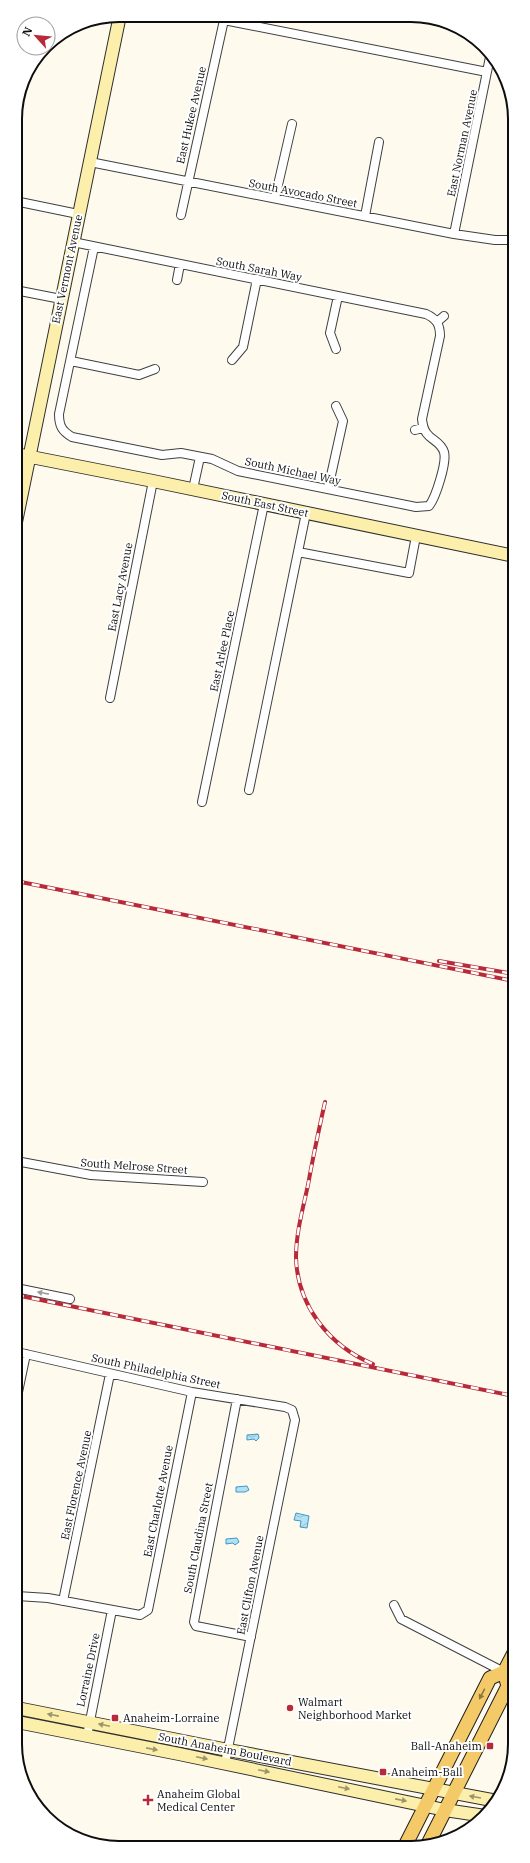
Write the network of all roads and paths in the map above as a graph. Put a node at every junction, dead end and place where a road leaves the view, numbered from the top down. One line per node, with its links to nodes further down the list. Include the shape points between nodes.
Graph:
1 (119, 22): 8 (street, East Vermont Avenue)
2 (224, 22): 9 (street, East Hukee Avenue)
3 (234, 22): 5 (street, East Hukee Avenue)
4 (489, 62): 5 (street, East Norman Avenue)
5 (487, 72): 15 (street, East Norman Avenue)
6 (292, 124): 10 (street)
7 (379, 142): 14 (street)
8 (90, 162): 9 (street, South Avocado Street); 12 (street, East Vermont Avenue)
9 (188, 181): 10 (street, South Avocado Street); 13 (street, East Hukee Avenue)
10 (275, 198): 14 (street, South Avocado Street)
11 (22, 202): 12 (street)
12 (78, 214): 17 (street, East Vermont Avenue)
13 (181, 215)
14 (365, 216): 15 (street, South Avocado Street)
15 (454, 234): 16 (street, South Avocado Street)
16 (508, 240)
17 (73, 242): 18 (street, South Sarah Way); 24 (street, East Vermont Avenue)
18 (94, 247): 19 (street, South Sarah Way); 29 (street)
19 (180, 264): 20 (street, South Sarah Way); 21 (street)
20 (257, 279): 23 (street, South Sarah Way); 28 (street, via 243,348)
21 (177, 280)
22 (22, 291): 24 (street)
23 (338, 296): 26 (street, South Sarah Way, via 426,314); 27 (street, via 330,333)
24 (61, 299): 33 (street, East Vermont Avenue)
25 (444, 316): 26 (street)
26 (437, 322): 37 (street, South Michael Way, via 440,336 419,429 444,451 437,493 429,506 416,507)
27 (336, 348)
28 (232, 360)
29 (71, 361): 30 (street, via 140,375); 34 (street, South Michael Way, via 59,414 61,429 72,437 162,455 181,453)
30 (155, 369)
31 (336, 406): 37 (street, via 343,421)
32 (22, 455): 33 (street, South East Street)
33 (30, 457): 35 (street, South East Street); 38 (street, East Vermont Avenue)
34 (200, 457): 36 (street); 37 (street, South Michael Way, via 221,462 238,471)
35 (153, 481): 36 (street, South East Street); 44 (street, East Lacy Avenue)
36 (194, 489): 39 (street, South East Street)
37 (328, 489)
38 (22, 494)
39 (264, 504): 40 (street, South East Street); 46 (street, East Arlee Place)
40 (306, 513): 41 (street, South East Street); 42 (street)
41 (416, 536): 42 (street, via 408,573); 43 (street, South East Street)
42 (298, 552): 45 (street)
43 (508, 555)
44 (110, 698)
45 (249, 790)
46 (202, 802)
47 (22, 1162): 48 (street, South Melrose Street, via 91,1175)
48 (203, 1182)
49 (22, 1289): 50 (street, one-way to 49)
50 (70, 1299)
51 (22, 1353): 52 (street, South Philadelphia Street)
52 (26, 1354): 53 (street); 54 (street, South Philadelphia Street)
53 (22, 1374)
54 (110, 1374): 55 (street, South Philadelphia Street); 59 (street, East Florence Avenue)
55 (192, 1392): 56 (street, South Philadelphia Street); 61 (street, East Charlotte Avenue, via 148,1610 140,1615)
56 (237, 1398): 57 (street, South Philadelphia Street); 62 (street, South Claudina Street, via 193,1619 196,1626)
57 (292, 1410): 62 (street, East Clifton Avenue, via 294,1420)
58 (22, 1597): 59 (street)
59 (63, 1601): 61 (street)
60 (394, 1605): 64 (street, via 401,1619)
61 (112, 1610): 66 (street, Lorraine Drive)
62 (251, 1637): 71 (street, East Clifton Avenue)
63 (508, 1664): 64 (main road)
64 (504, 1672): 73 (main road, one-way to 73, via 490,1678); 74 (main road, via 508,1686)
65 (22, 1709): 66 (street, South Anaheim Boulevard, one-way to 65)
66 (88, 1722): 68 (street, South Anaheim Boulevard, one-way to 66); 69 (street, Lorraine Drive)
67 (22, 1723): 69 (street, South Anaheim Boulevard)
68 (148, 1734): 70 (street, via 139,1739 119,1736); 71 (street, South Anaheim Boulevard)
69 (87, 1736): 70 (street, South Anaheim Boulevard)
70 (113, 1741): 72 (street, South Anaheim Boulevard, one-way to 72)
71 (228, 1750): 72 (street, East Clifton Avenue); 73 (street, South Anaheim Boulevard)
72 (225, 1763): 76 (street, South Anaheim Boulevard, one-way to 76)
73 (434, 1789): 74 (street, South Anaheim Boulevard); 76 (main road)
74 (454, 1793): 75 (street, South Anaheim Boulevard, one-way to 74); 77 (main road)
75 (490, 1800)
76 (426, 1805): 77 (street, South Anaheim Boulevard); 80 (main road)
77 (446, 1810): 78 (street, South Anaheim Boulevard); 79 (main road)
78 (478, 1815)
79 (431, 1839)
80 (408, 1841)

